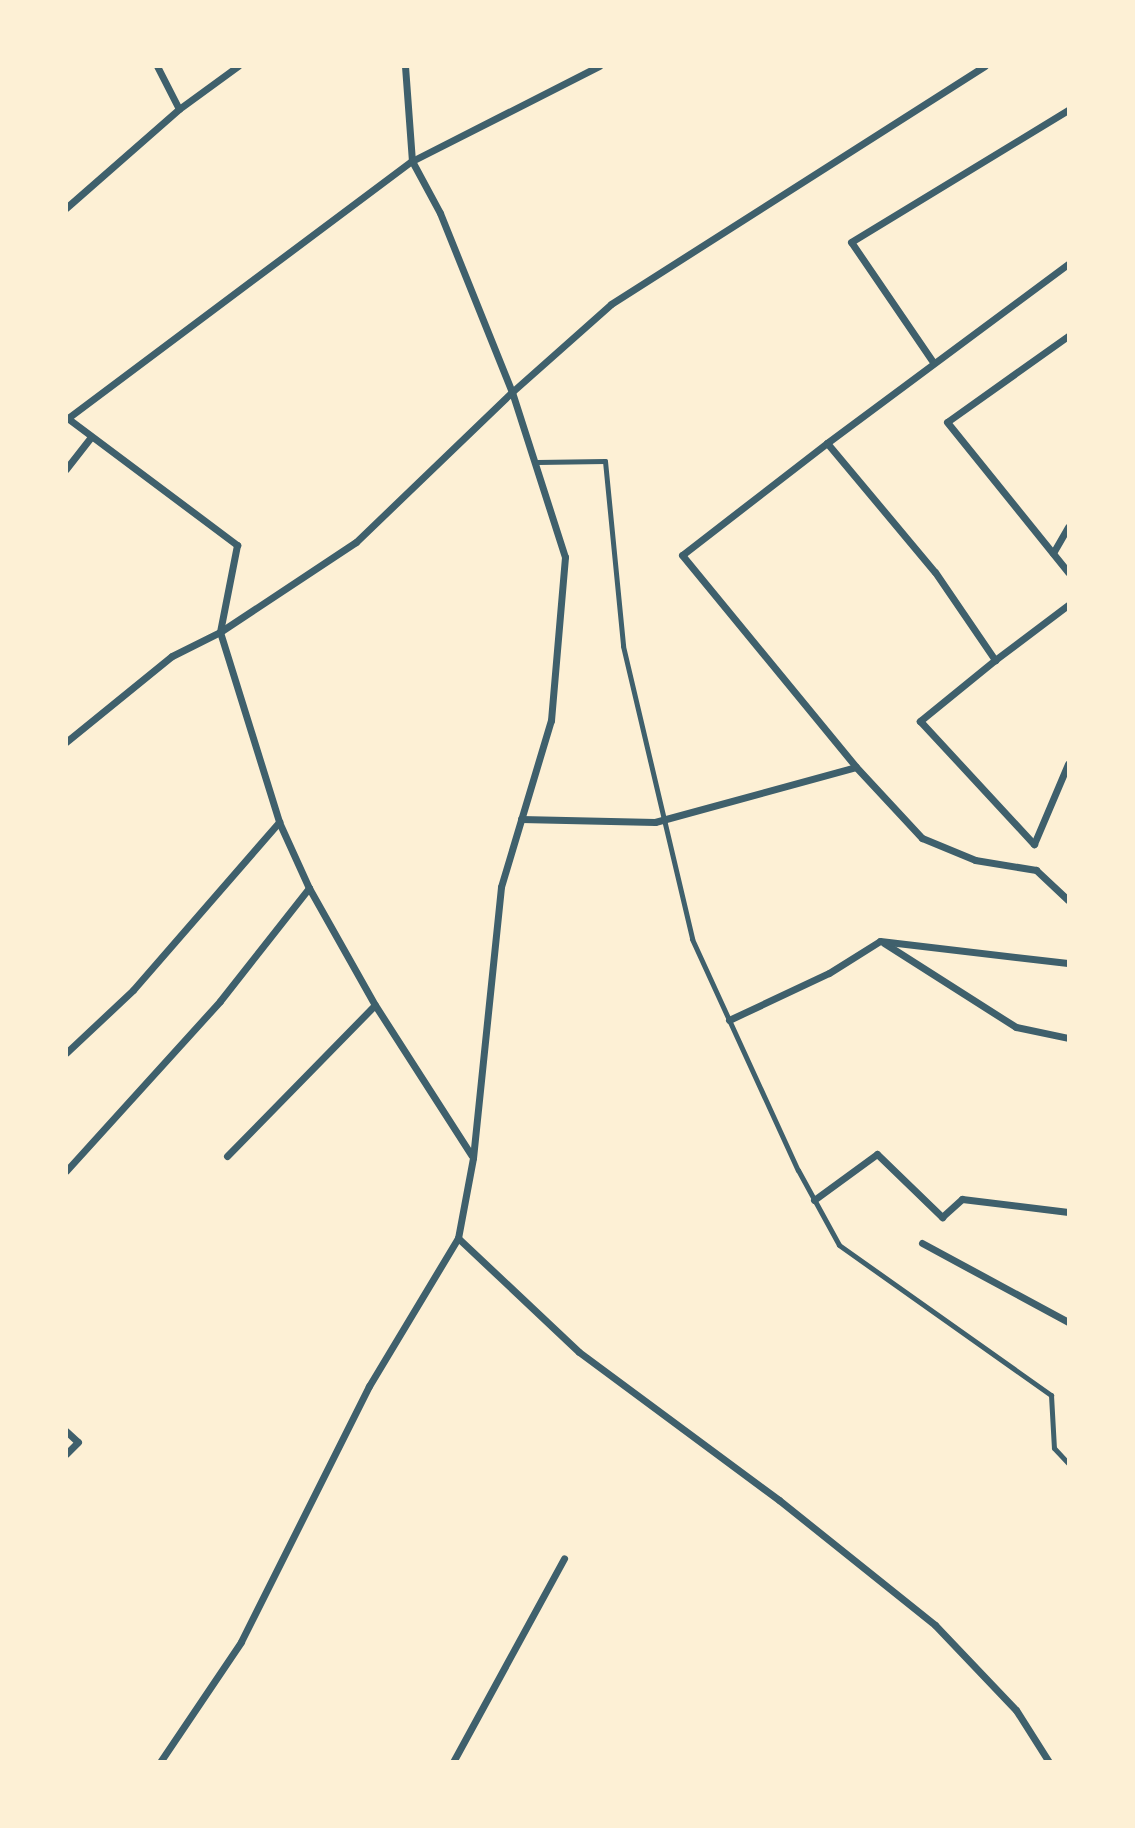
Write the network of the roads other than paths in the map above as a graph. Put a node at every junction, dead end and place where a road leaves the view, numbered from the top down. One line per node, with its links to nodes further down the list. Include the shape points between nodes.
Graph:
1 (157, 66): 6 (street)
2 (238, 66): 6 (street)
3 (405, 66): 8 (street)
4 (599, 66): 8 (street)
5 (985, 66): 13 (street, via 611,304)
6 (179, 109): 9 (street)
7 (1069, 110): 12 (street, via 850,242)
8 (412, 161): 13 (street, via 440,213); 14 (street)
9 (66, 208)
10 (1069, 264): 12 (street)
11 (1069, 336): 20 (street, via 947,422)
12 (933, 362): 16 (street)
13 (513, 392): 17 (street); 23 (street, via 356,542)
14 (67, 417): 15 (street)
15 (90, 438): 18 (street); 23 (street, via 237,545)
16 (827, 443): 24 (street, via 935,572); 27 (street, via 682,555)
17 (537, 462): 28 (street, via 565,556 551,720); 29 (lane, via 605,461 623,646)
18 (66, 468)
19 (1069, 527): 20 (street)
20 (1053, 553): 21 (street)
21 (1069, 572)
22 (1069, 605): 24 (street)
23 (220, 632): 25 (street, via 172,656); 30 (street)
24 (995, 660): 26 (street, via 920,721 1034,844)
25 (66, 742)
26 (1069, 764)
27 (856, 767): 29 (street); 32 (street, via 922,838 975,860 1036,870)
28 (522, 819): 29 (street); 40 (street, via 501,887)
29 (666, 819): 36 (lane, via 692,939)
30 (279, 822): 31 (street); 38 (street, via 133,990)
31 (309, 888): 35 (street); 41 (street, via 220,1001)
32 (1069, 900)
33 (880, 941): 34 (street); 36 (street, via 829,973); 37 (street, via 1016,1027)
34 (1069, 963)
35 (375, 1005): 39 (street); 40 (street)
36 (729, 1020): 42 (lane)
37 (1069, 1038)
38 (66, 1054)
39 (227, 1156)
40 (473, 1158): 44 (street)
41 (66, 1171)
42 (814, 1200): 43 (street, via 877,1154 942,1217 962,1199); 49 (lane, via 839,1245 1051,1395 1054,1448)
43 (1069, 1212)
44 (458, 1238): 51 (street, via 369,1386 242,1642); 53 (street, via 579,1352 736,1467 935,1625 1016,1710)
45 (922, 1243): 46 (street)
46 (1069, 1322)
47 (66, 1431): 48 (street, via 78,1442)
48 (66, 1454)
49 (1069, 1463)
50 (564, 1558): 52 (street)
51 (160, 1762)
52 (453, 1762)
53 (1049, 1762)

